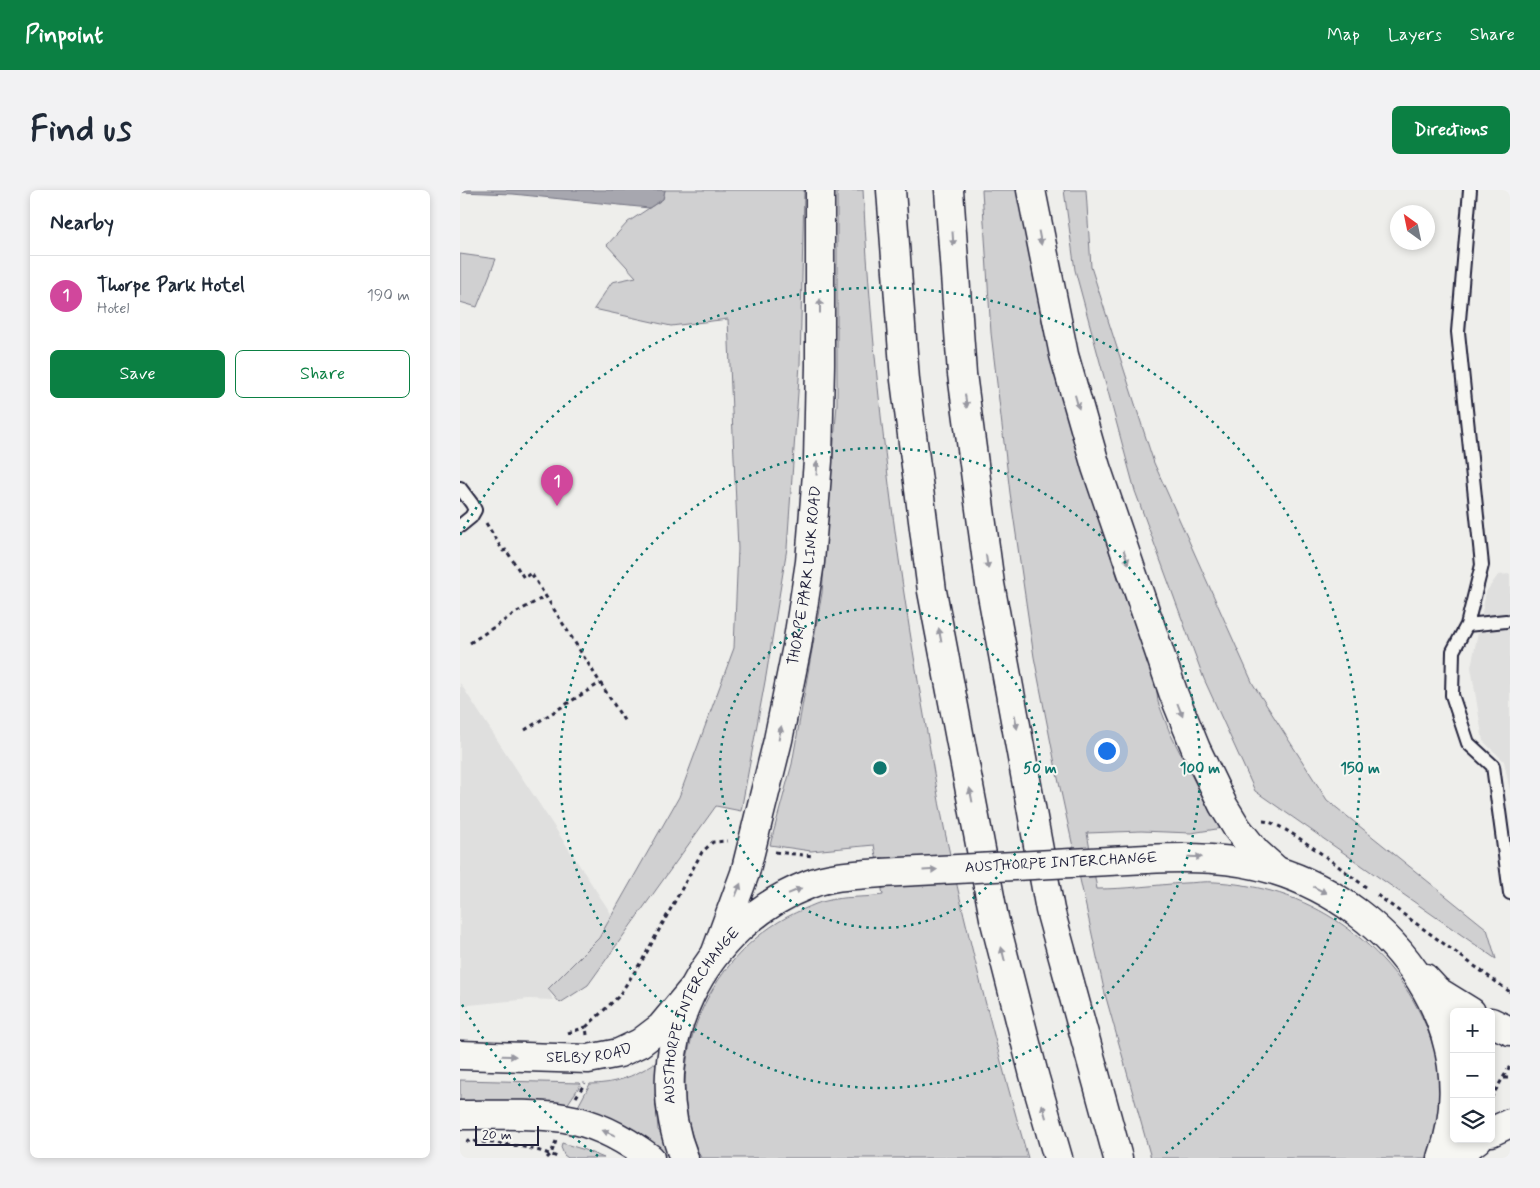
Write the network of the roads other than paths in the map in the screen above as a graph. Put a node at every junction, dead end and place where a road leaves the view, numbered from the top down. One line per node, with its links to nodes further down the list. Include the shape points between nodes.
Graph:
1 (820, 190): 12 (main road, THORPE PARK LINK ROAD, one-way to 1, via 745,873 778,740 810,562 818,461)
2 (891, 190): 25 (main road, one-way to 2, via 994,918 932,591 906,380)
3 (949, 190): 26 (main road, one-way to 26, via 962,374 990,584 1050,910)
4 (1031, 190): 10 (main road, one-way to 10, via 1064,355 1096,467 1171,686 1223,805 1256,852)
5 (1470, 190): 9 (lane, via 1458,332 1482,565)
6 (460, 488): 7 (lane, via 475,510)
7 (460, 526)
8 (1506, 621): 9 (lane)
9 (1468, 625): 11 (lane, via 1453,651 1452,695 1468,743 1493,766)
10 (1276, 870): 12 (main road, AUSTHORPE INTERCHANGE, one-way to 10, bridge, via 745,922 766,907 812,883 831,878 1146,859 1213,858); 13 (main road, AUSTHORPE INTERCHANGE, one-way to 13, via 1354,909)
11 (1510, 893)
12 (716, 952): 14 (main road, AUSTHORPE INTERCHANGE)
13 (1403, 956): 15 (main road, via 1437,991); 27 (main road, AUSTHORPE INTERCHANGE, via 1434,1005 1450,1061 1453,1108)
14 (693, 988): 18 (main road, SELBY ROAD, one-way to 14, via 588,1059 618,1053 640,1043 661,1027); 24 (main road, AUSTHORPE INTERCHANGE, via 682,1014 671,1069 674,1123)
15 (1465, 1008)
16 (1495, 1024): 17 (main road)
17 (1510, 1031)
18 (460, 1055)
19 (460, 1115): 23 (main road, one-way to 19, via 611,1134 564,1118)
20 (1510, 1123): 21 (main road)
21 (1495, 1130)
22 (1473, 1143): 28 (main road)
23 (650, 1158)
24 (684, 1158)
25 (1058, 1158)
26 (1118, 1158)
27 (1442, 1158)
28 (1453, 1158)

